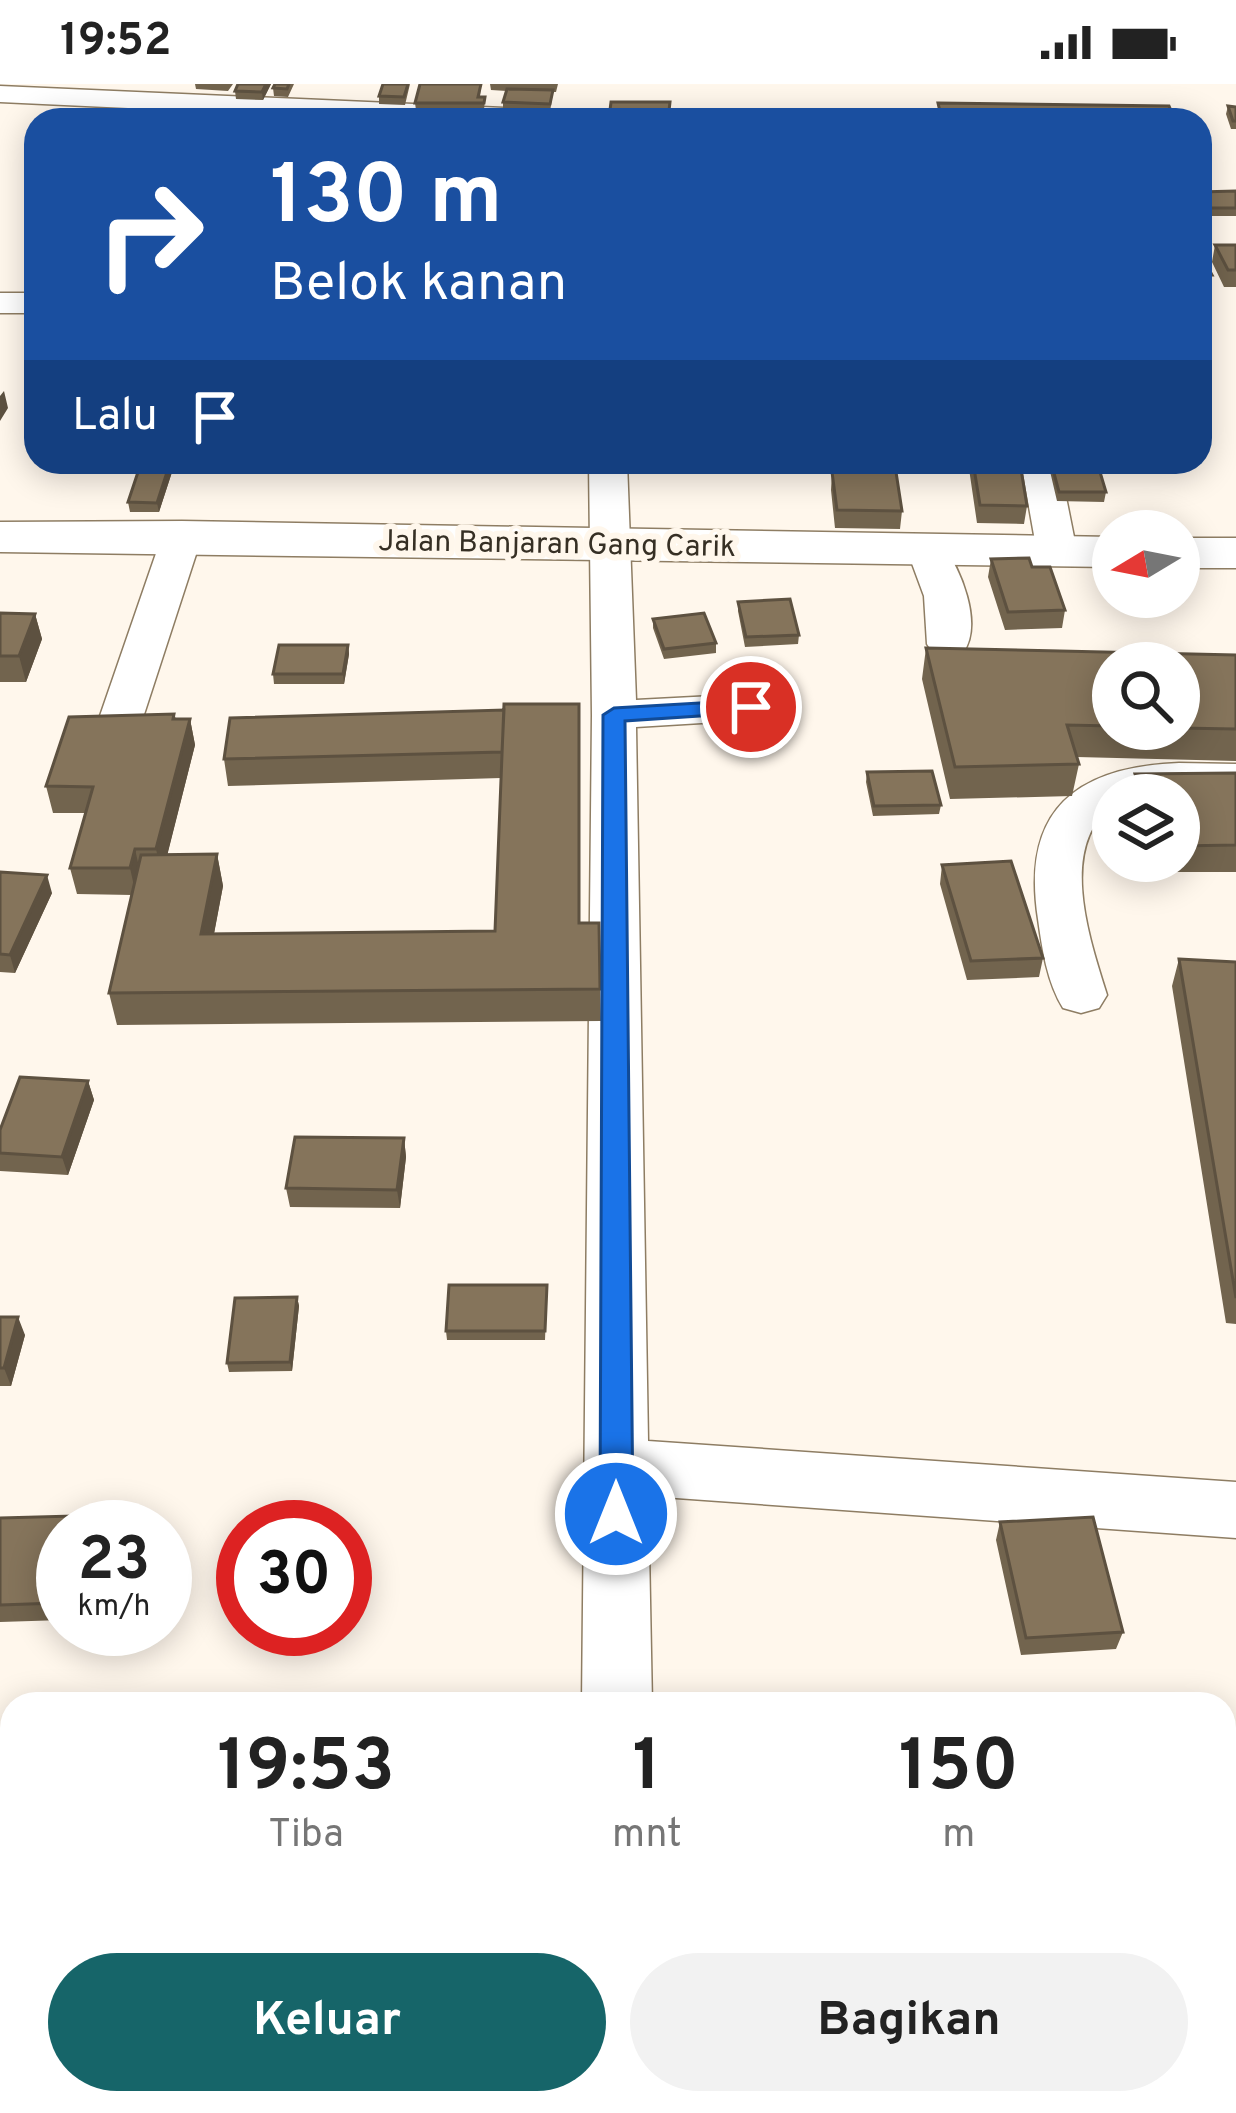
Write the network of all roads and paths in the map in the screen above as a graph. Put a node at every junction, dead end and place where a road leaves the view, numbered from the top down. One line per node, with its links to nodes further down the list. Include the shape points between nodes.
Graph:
1 (0, 94): 2 (street)
2 (410, 108)
3 (608, 474): 7 (street)
4 (1042, 474): 9 (street)
5 (182, 536): 6 (street, Jalan Banjaran Gang Carik); 7 (street, Jalan Banjaran Gang Carik); 16 (street)
6 (0, 537)
7 (611, 544): 8 (street, Jalan Banjaran Gang Carik); 15 (street)
8 (927, 550): 9 (street, Jalan Banjaran Gang Carik); 13 (street, via 951,618)
9 (1058, 552): 10 (street, Jalan Banjaran Gang Carik)
10 (1092, 552)
11 (1200, 553): 12 (street)
12 (1236, 553)
13 (948, 644)
14 (751, 707): 15 (street)
15 (614, 715): 19 (street)
16 (114, 739)
17 (1236, 778): 18 (street, via 1121,784 1078,815 1055,867)
18 (1081, 994)
19 (616, 1466): 20 (street); 21 (street)
20 (1236, 1510)
21 (617, 1692)

